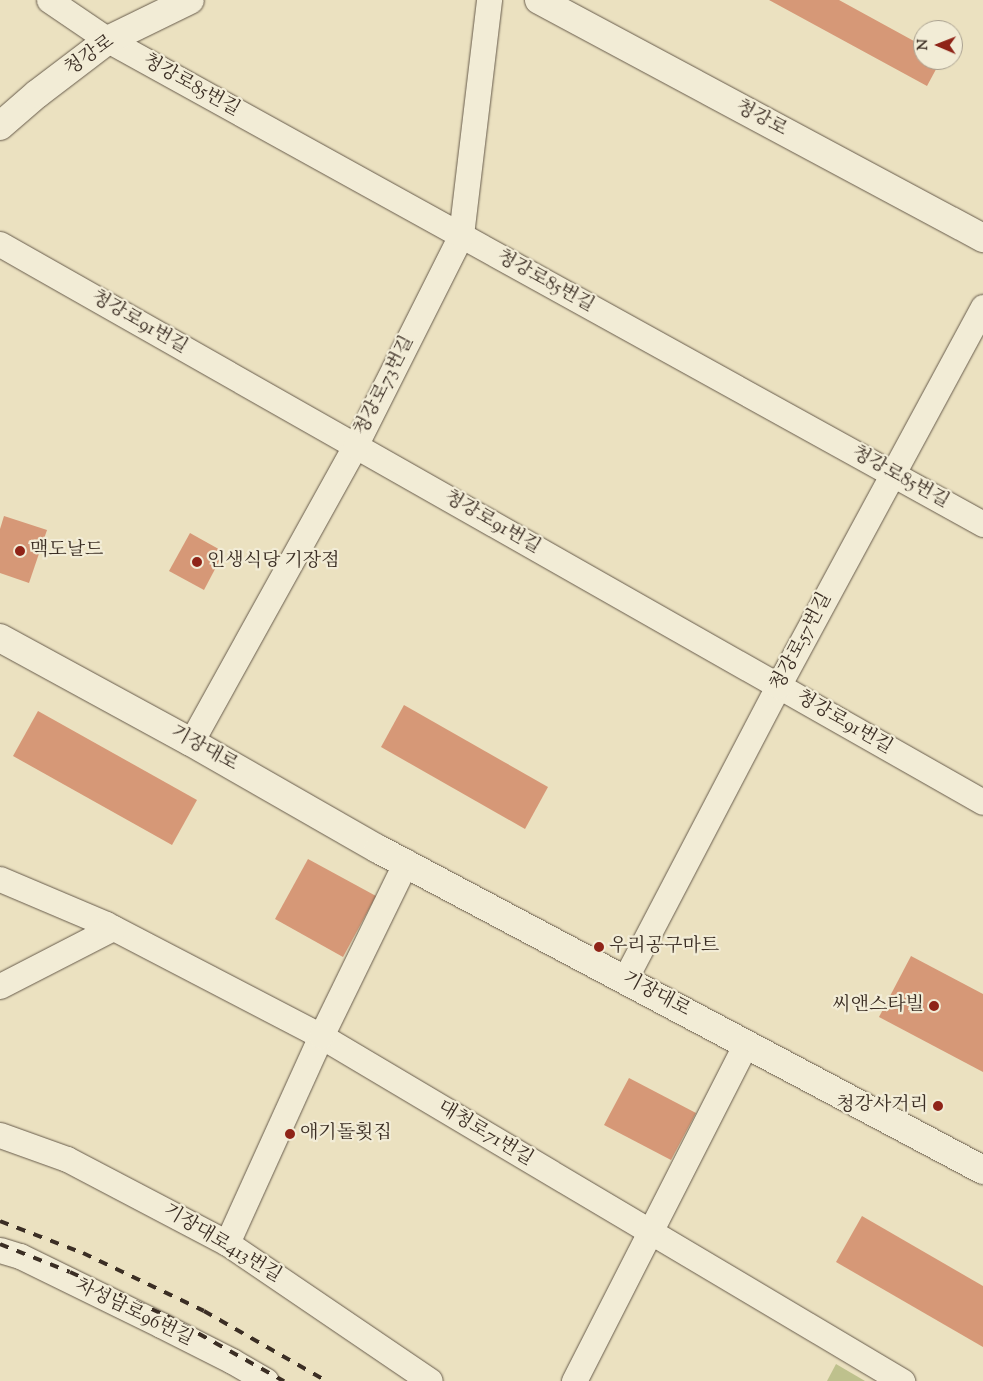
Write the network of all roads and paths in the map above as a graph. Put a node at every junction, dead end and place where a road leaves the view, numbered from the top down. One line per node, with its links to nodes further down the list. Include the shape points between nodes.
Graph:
1 (49, 0): 5 (street, 청강로85번길)
2 (190, 0): 5 (main road, 청강로)
3 (489, 0): 7 (street, 청강로73번길)
4 (539, 0): 8 (main road, 청강로)
5 (108, 40): 6 (main road, 청강로); 7 (street, 청강로85번길)
6 (0, 126)
7 (461, 235): 11 (street, 청강로73번길); 12 (street, 청강로85번길)
8 (983, 238)
9 (0, 244): 11 (street, 청강로91번길)
10 (983, 307): 12 (street, 청강로57번길)
11 (355, 446): 15 (street, 청강로91번길); 16 (street, 청강로73번길)
12 (892, 474): 13 (street, 청강로85번길); 15 (street, 청강로57번길)
13 (983, 524)
14 (0, 638): 16 (main road, 기장대로)
15 (778, 686): 17 (street, 청강로91번길); 21 (street, 청강로57번길)
16 (191, 742): 18 (main road, 기장대로)
17 (983, 802)
18 (406, 862): 21 (main road, 기장대로); 23 (street)
19 (0, 880): 20 (street, 대청로71번길)
20 (113, 928): 22 (street); 23 (street, 대청로71번길)
21 (625, 979): 24 (main road, 기장대로)
22 (0, 986)
23 (321, 1036): 27 (street, 대청로71번길); 28 (street)
24 (746, 1043): 26 (main road, 기장대로); 27 (street)
25 (0, 1135): 28 (street, 기장대로413번길, via 67,1159)
26 (983, 1170)
27 (650, 1231): 32 (street); 33 (street, 대청로71번길)
28 (227, 1243): 31 (street, 기장대로413번길)
29 (0, 1250): 30 (street, 차성남로96번길, via 20,1256 179,1334)
30 (264, 1380)
31 (430, 1381)
32 (574, 1381)
33 (902, 1381)

